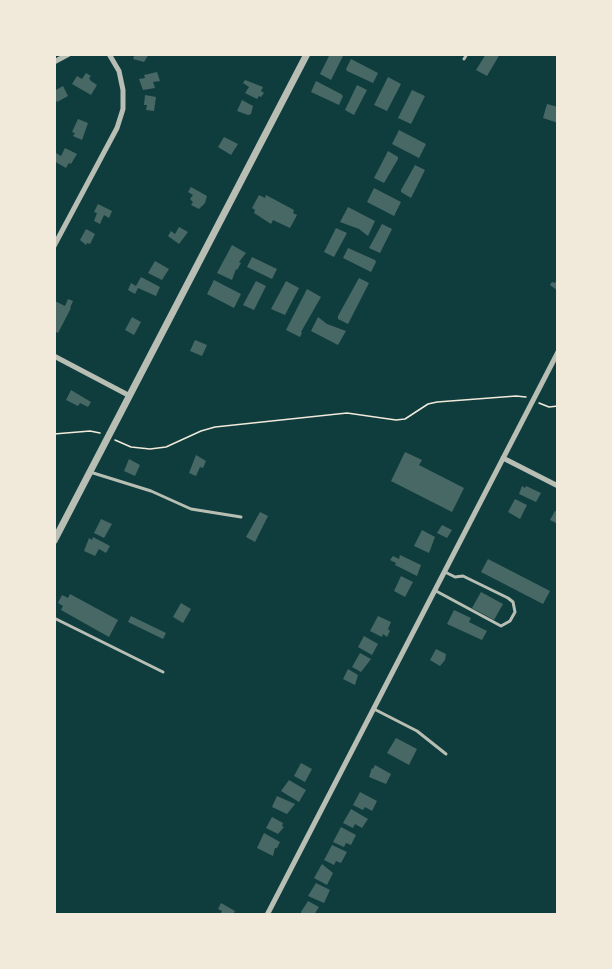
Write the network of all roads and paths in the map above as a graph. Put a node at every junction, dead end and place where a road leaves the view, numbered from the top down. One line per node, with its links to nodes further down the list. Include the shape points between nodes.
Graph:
1 (69, 54): 6 (street)
2 (110, 54): 7 (street, via 119,71 123,109 117,128)
3 (307, 54): 10 (street)
4 (467, 54): 5 (lane)
5 (464, 59)
6 (54, 62)
7 (54, 246)
8 (558, 352): 17 (street)
9 (54, 356): 10 (street)
10 (130, 396): 18 (street)
11 (528, 398): 16 (path, via 437,402 396,420 347,413 215,427 166,447 150,449)
12 (536, 402): 13 (path)
13 (558, 406)
14 (98, 432): 15 (path)
15 (54, 434)
16 (117, 441)
17 (503, 458): 19 (street); 22 (street)
18 (90, 472): 20 (lane, via 151,491 191,509); 21 (street)
19 (558, 486)
20 (241, 517)
21 (54, 541)
22 (445, 572): 23 (street); 23 (lane, via 463,576 508,598 515,612 501,626)
23 (436, 591): 26 (street)
24 (54, 618): 25 (lane)
25 (163, 672)
26 (374, 709): 27 (lane, via 417,731); 28 (street)
27 (446, 754)
28 (267, 915)

